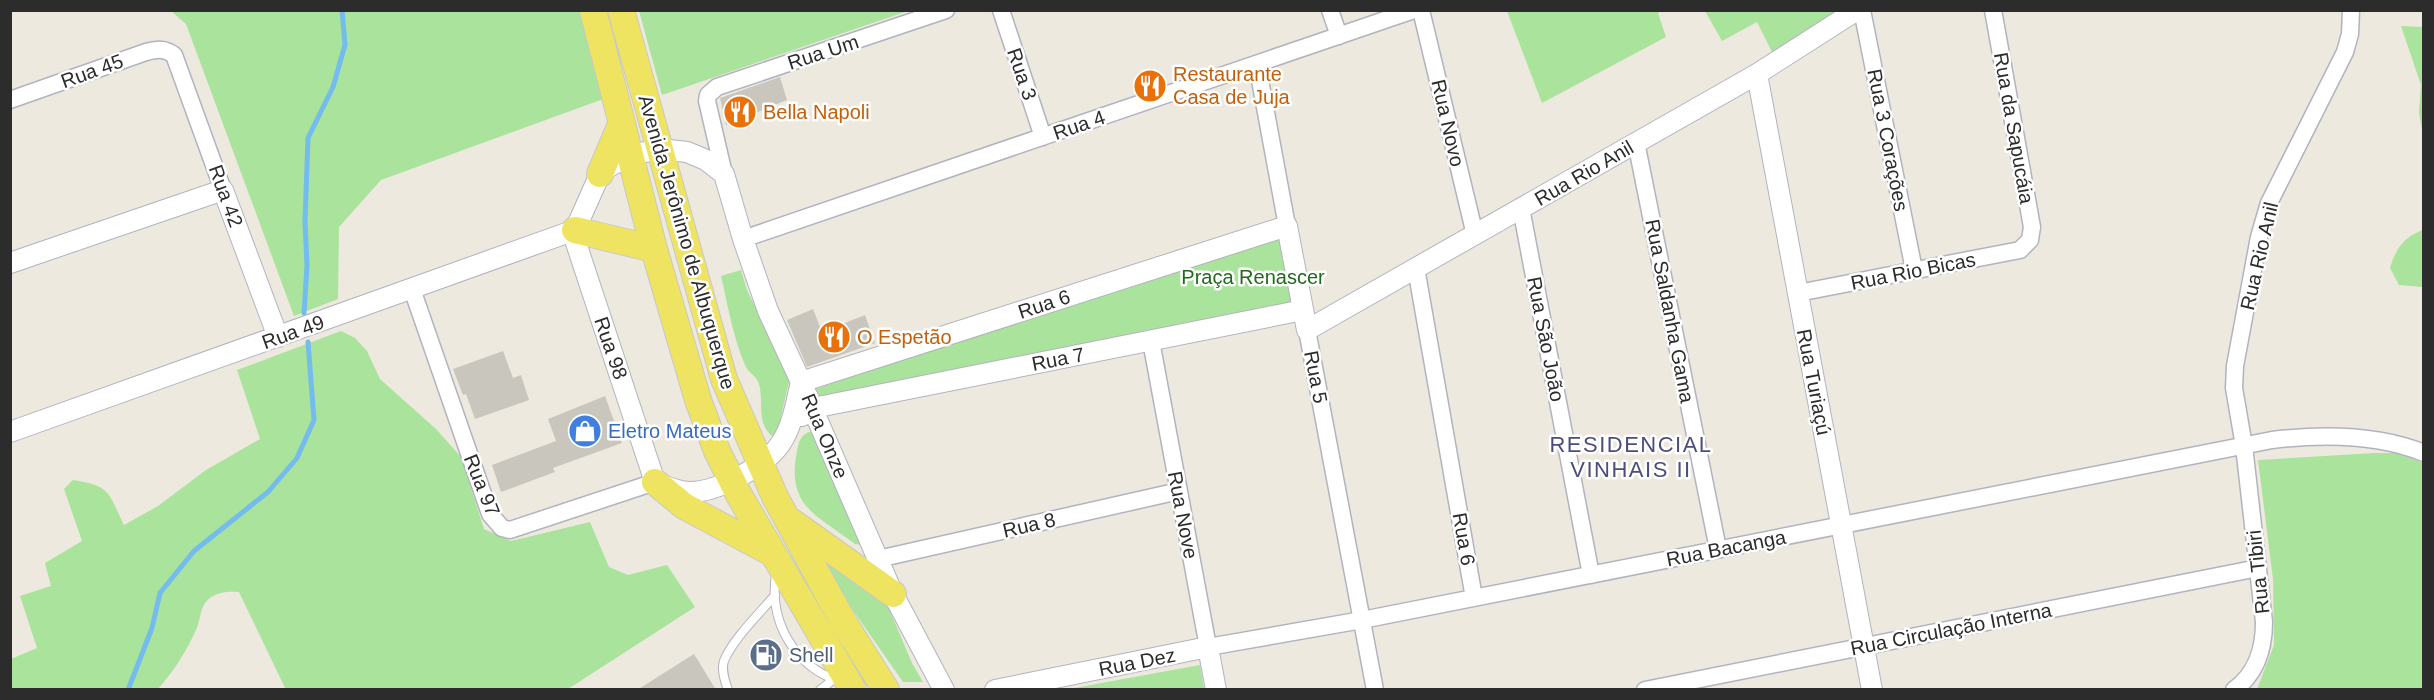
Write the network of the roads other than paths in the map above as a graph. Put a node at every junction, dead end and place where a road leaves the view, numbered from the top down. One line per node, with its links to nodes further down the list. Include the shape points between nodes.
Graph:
1 (592, 10): 18 (main road, Avenida Jerônimo de Albuquerque)
2 (621, 10): 21 (main road, Avenida Jerônimo de Albuquerque)
3 (946, 10): 17 (street, Rua Um, via 717,87)
4 (1001, 10): 19 (street, Rua 3)
5 (1330, 10): 12 (street)
6 (1414, 10): 12 (street, Rua 4)
7 (1421, 10): 29 (street, Rua Novo)
8 (1857, 10): 15 (street, Rua Rio Anil)
9 (1862, 10): 35 (street, Rua 3 Corações)
10 (1993, 10): 31 (street, Rua da Sapucáia, via 2032,227)
11 (2351, 10): 46 (street, Rua Rio Anil, via 2345,52 2281,177 2263,221 2235,366 2234,388)
12 (1339, 36): 14 (street, Rua 4)
13 (174, 55): 16 (street, Rua 45, via 157,49 146,52); 25 (street, Rua 42)
14 (1257, 64): 19 (street, Rua 4); 27 (street, Rua 5)
15 (1757, 74): 20 (street, Rua Rio Anil); 37 (street, Rua Turiaçú)
16 (10, 100)
17 (707, 101): 24 (street, Rua Onze)
18 (622, 122): 22 (main road, Avenida Jerônimo de Albuquerque); 23 (main road)
19 (1043, 137): 30 (street, Rua 4)
20 (1636, 142): 26 (street, Rua Rio Anil); 54 (street, Rua Saldanha Gama)
21 (660, 149): 22 (street); 24 (street, via 696,154); 48 (main road, Avenida Jerônimo de Albuquerque, via 715,351)
22 (630, 155): 23 (street); 32 (main road, Avenida Jerônimo de Albuquerque)
23 (600, 174): 28 (street)
24 (724, 174): 30 (street, Rua Onze)
25 (224, 190): 33 (street); 40 (street, Rua 42)
26 (1521, 208): 29 (street, Rua Rio Anil); 58 (street, Rua São João)
27 (1287, 226): 38 (street, Rua 5); 42 (street, Rua 6)
28 (575, 230): 32 (main road); 36 (street, Rua 49); 50 (street, Rua 98, via 580,256)
29 (1475, 235): 34 (street, Rua Rio Anil)
30 (743, 239): 42 (street, Rua Onze, via 768,311)
31 (2027, 244): 35 (street, Rua Rio Bicas, via 2020,250)
32 (654, 249): 49 (main road, Avenida Jerônimo de Albuquerque, via 698,400)
33 (10, 263)
34 (1416, 268): 39 (street, Rua Rio Anil); 61 (street, Rua 6)
35 (1914, 270): 37 (street, Rua Rio Bicas)
36 (412, 289): 40 (street, Rua 49); 50 (street, Rua 97, via 490,514 502,528 510,530)
37 (1798, 293): 53 (street, Rua Turiaçú)
38 (1303, 310): 39 (street, Rua 5); 41 (street, Rua 7)
39 (1307, 330): 62 (street, Rua 5)
40 (278, 337): 45 (street, Rua 49)
41 (1150, 341): 43 (street, Rua 7); 51 (street, Rua Nove)
42 (801, 382): 43 (street, Rua Onze); 44 (street)
43 (813, 408): 44 (street); 56 (street, Rua Onze)
44 (791, 423): 48 (street, via 781,444)
45 (10, 432)
46 (2244, 446): 47 (street, Rua Bacanga, via 2291,438 2356,438 2396,443); 53 (street, Rua Bacanga); 57 (street, Rua Tibiri)
47 (2424, 453)
48 (760, 465): 49 (street); 52 (main road, Avenida Jerônimo de Albuquerque)
49 (731, 480): 50 (street, via 691,492); 55 (main road, Avenida Jerônimo de Albuquerque)
50 (655, 482): 55 (main road, via 684,506)
51 (1179, 491): 56 (street, Rua 8); 65 (street, Rua Nove)
52 (787, 519): 59 (main road); 63 (main road, Avenida Jerônimo de Albuquerque)
53 (1841, 525): 54 (street, Rua Bacanga); 64 (street, Rua Turiaçú)
54 (1718, 549): 58 (street, Rua Bacanga)
55 (776, 559): 60 (lane); 66 (main road, Avenida Jerônimo de Albuquerque)
56 (878, 559): 59 (street, Rua Onze)
57 (2258, 568): 64 (street, Rua Circulação Interna); 77 (street, Rua Tibiri, via 2263,645 2252,672)
58 (1591, 575): 61 (street, Rua Bacanga)
59 (893, 594): 71 (street, Rua Onze)
60 (775, 595): 66 (lane, via 780,626 792,646 807,663); 67 (lane, via 724,662)
61 (1474, 598): 62 (street, Rua Bacanga)
62 (1362, 620): 65 (street, Rua Bacanga); 74 (street, Rua 5)
63 (844, 623): 69 (main road, Avenida Jerônimo de Albuquerque); 70 (main road)
64 (1864, 646): 75 (street, Rua Circulação Interna); 76 (street, Rua Turiaçú)
65 (1208, 647): 72 (street, Rua Dez); 73 (street, Rua Nove)
66 (845, 684): 68 (lane)
67 (728, 690)
68 (820, 690)
69 (886, 690)
70 (899, 690)
71 (944, 690)
72 (995, 690)
73 (1216, 690)
74 (1375, 690)
75 (1645, 690)
76 (1872, 690)
77 (2234, 690)

